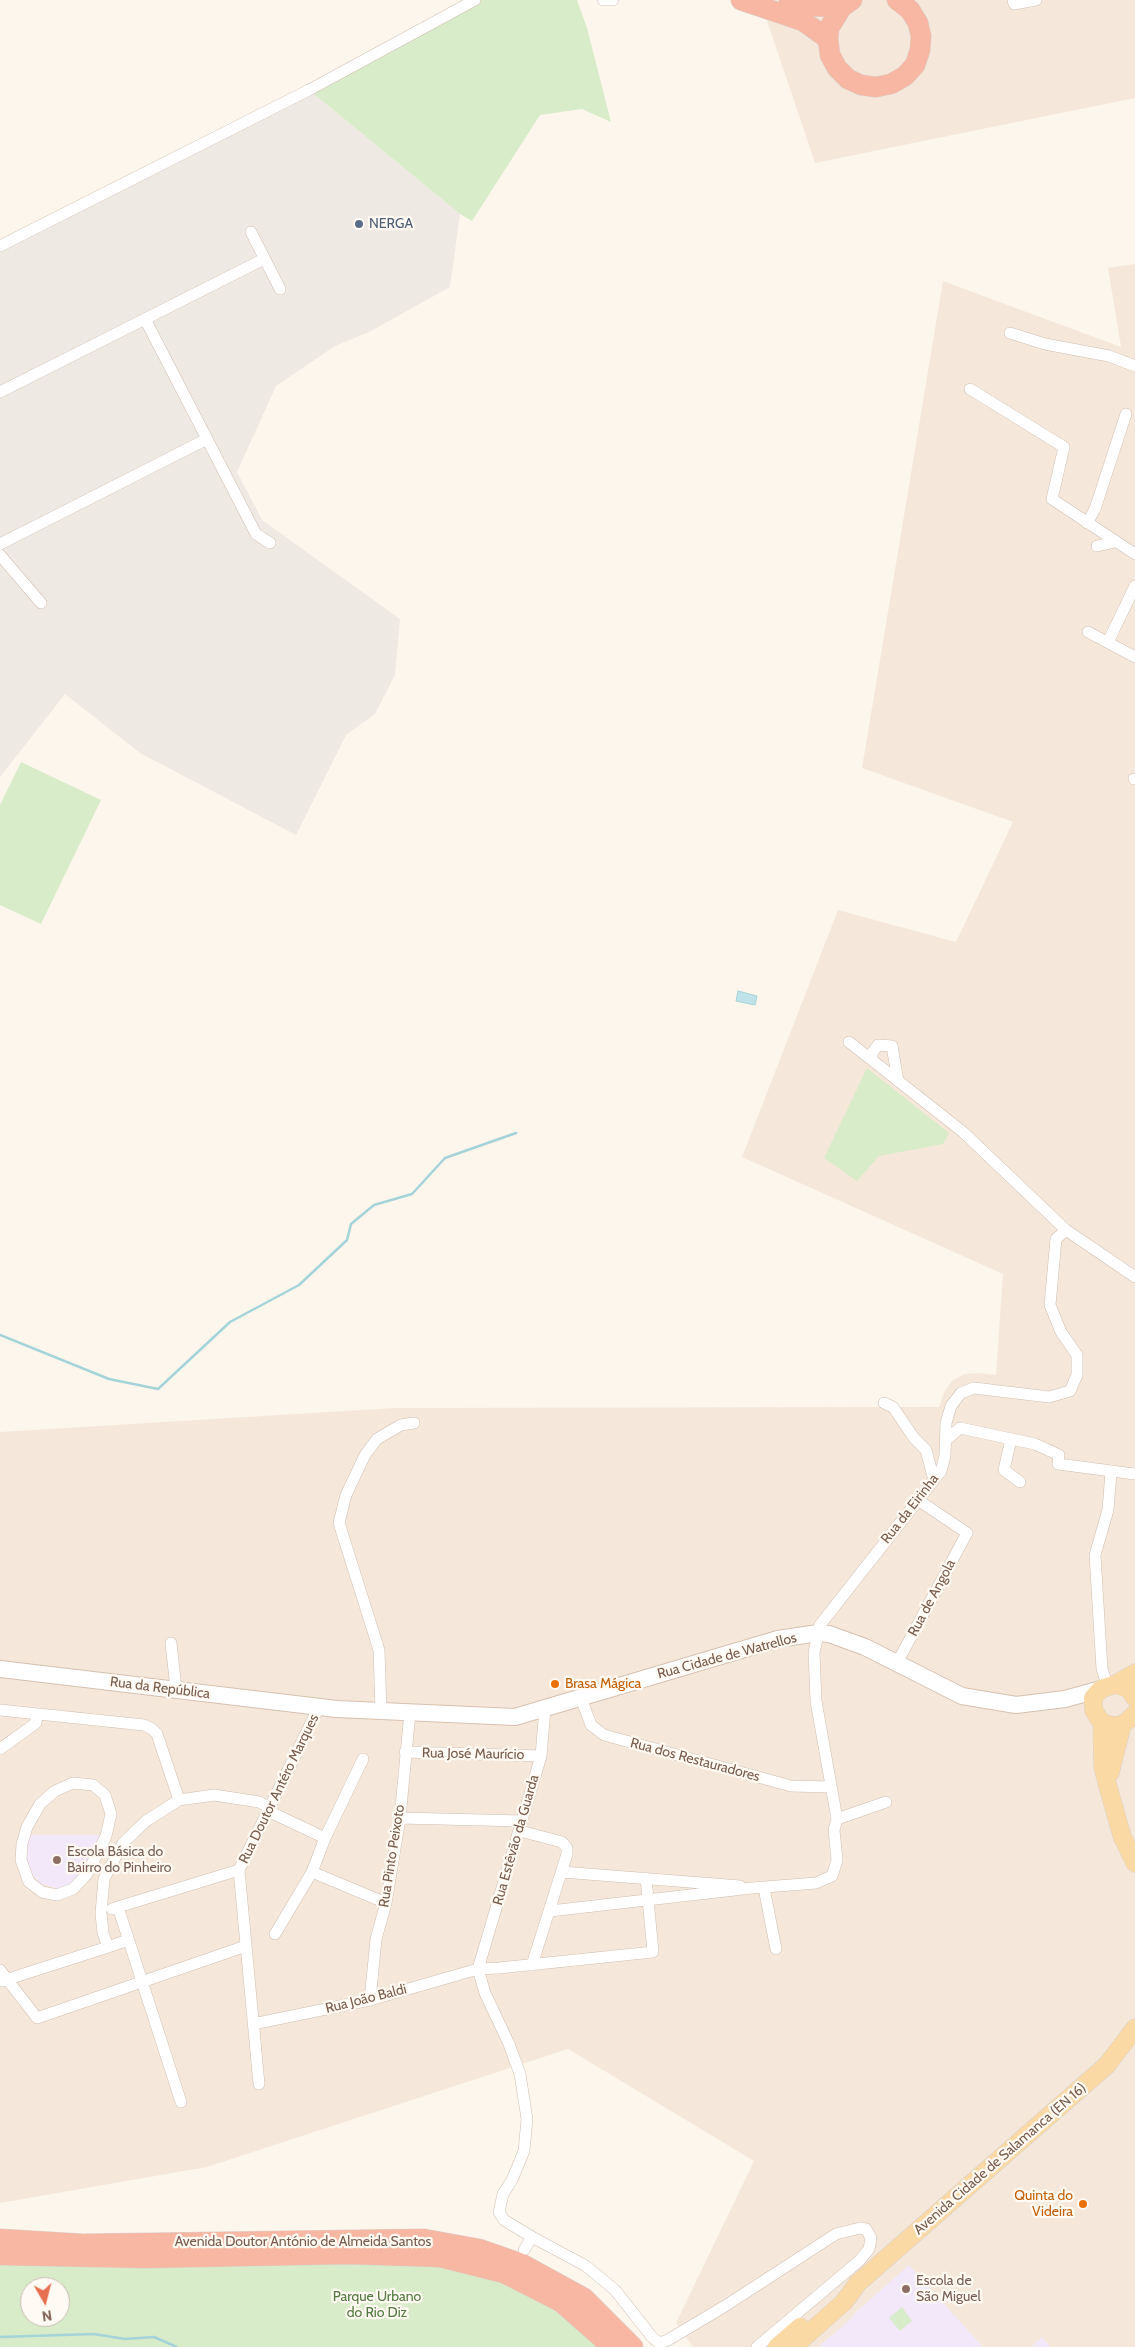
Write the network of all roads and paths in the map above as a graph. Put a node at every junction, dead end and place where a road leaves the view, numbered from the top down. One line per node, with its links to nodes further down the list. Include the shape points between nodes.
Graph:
1 (475, 0): 12 (street, via 310,90)
2 (603, 0): 3 (street)
3 (613, 0)
4 (742, 0): 10 (highway, via 803,22)
5 (789, 0): 9 (highway, via 807,6)
6 (1036, 0): 8 (street)
7 (903, 2): 10 (highway, via 918,23 920,50 905,76 892,84 876,87 848,79 830,55)
8 (1014, 2)
9 (847, 4): 10 (highway, via 832,22)
10 (828, 40)
11 (251, 232): 13 (street)
12 (0, 246)
13 (264, 259): 14 (street); 15 (street)
14 (280, 288)
15 (145, 319): 19 (street); 21 (street)
16 (1010, 333): 17 (street, via 1045,344 1109,356)
17 (1135, 366)
18 (970, 389): 22 (street, via 1064,447 1052,499)
19 (0, 392)
20 (1126, 414): 22 (street, via 1095,509)
21 (208, 438): 24 (street, via 254,539); 25 (street)
22 (1086, 523): 23 (street)
23 (1115, 542): 26 (street); 27 (street)
24 (270, 543)
25 (0, 544)
26 (1097, 546)
27 (1135, 554)
28 (0, 555): 30 (street)
29 (1135, 586): 32 (street)
30 (41, 603)
31 (1088, 632): 32 (street)
32 (1108, 642): 33 (street)
33 (1135, 657)
34 (849, 1042): 35 (street)
35 (872, 1060): 36 (street); 36 (street, via 872,1053 878,1045 892,1046)
36 (898, 1081): 37 (street, via 963,1132)
37 (1066, 1230): 38 (street); 42 (street, Rua da Eirinha, via 1056,1239 1050,1305 1061,1332 1077,1355 1077,1376 1070,1391 1049,1397 974,1388 961,1393 951,1406)
38 (1135, 1277)
39 (884, 1403): 45 (street, via 893,1407 926,1450)
40 (414, 1423): 61 (street, via 401,1425 376,1439 346,1495 340,1523 379,1650)
41 (1011, 1439): 42 (street, via 960,1428); 43 (street, via 1036,1444 1059,1455 1058,1464); 46 (street, via 1004,1470)
42 (946, 1440): 45 (street, Rua da Eirinha, via 946,1456)
43 (1111, 1472): 44 (street); 53 (street, via 1108,1510 1094,1555 1102,1669)
44 (1135, 1474)
45 (934, 1480): 47 (street, Rua da Eirinha)
46 (1020, 1482)
47 (918, 1500): 48 (street, Rua da Eirinha); 50 (street, Rua de Angola, via 967,1533)
48 (824, 1629): 50 (street, Rua Cidade de Watrellos); 55 (street, Rua Cidade de Watrellos, via 778,1639); 71 (street, via 814,1653 816,1701)
49 (171, 1643): 54 (street)
50 (897, 1663): 57 (street, Rua Cidade de Watrellos, via 962,1696 1016,1705)
51 (0, 1669): 54 (street, Rua da República)
52 (1135, 1673): 53 (main road)
53 (1108, 1687): 56 (main road, via 1129,1689); 57 (street, Rua Cidade de Watrellos); 64 (main road, via 1093,1698)
54 (176, 1689): 58 (street, Rua da República)
55 (581, 1698): 59 (street, Rua Cidade de Watrellos); 71 (street, Rua dos Restauradores, via 591,1725 604,1735 791,1786)
56 (1135, 1698)
57 (1066, 1700): 64 (street, Rua Cidade de Watrellos, via 1081,1704)
58 (319, 1707): 61 (street, Rua Cidade de Watrellos); 74 (street, Rua Doutor Antéro Marques)
59 (545, 1709): 62 (street, Rua Cidade de Watrellos, via 515,1717); 68 (street, Rua Estêvão da Guarda)
60 (0, 1710): 63 (street)
61 (381, 1711): 62 (street, Rua Cidade de Watrellos)
62 (410, 1712): 67 (street, Rua Pinto Peixoto)
63 (38, 1714): 66 (street, via 36,1723); 72 (street, via 144,1725 152,1729 157,1734)
64 (1098, 1717): 65 (main road, via 1113,1726); 70 (main road)
65 (1129, 1720): 70 (main road)
66 (0, 1750)
67 (405, 1752): 68 (street, Rua José Maurício); 75 (street, Rua Pinto Peixoto)
68 (541, 1756): 77 (street, Rua Estêvão da Guarda)
69 (364, 1760): 79 (street)
70 (1107, 1783): 81 (main road, via 1122,1836)
71 (831, 1788): 76 (street)
72 (179, 1800): 74 (street, via 214,1795 259,1802); 80 (street, via 146,1821)
73 (886, 1802): 76 (street)
74 (269, 1809): 79 (street); 82 (street, Rua Doutor Antéro Marques)
75 (400, 1818): 77 (street); 91 (street, Rua Pinto Peixoto)
76 (837, 1819): 89 (street, via 834,1830 837,1860 832,1876 816,1883)
77 (521, 1826): 84 (street, via 562,1842 568,1854); 101 (street, Rua Estêvão da Guarda)
78 (106, 1836): 80 (street); 85 (street); 85 (street, via 111,1814 105,1795 92,1785 73,1784 55,1791 40,1804 27,1827 21,1860 29,1882 42,1892 57,1895 74,1889)
79 (325, 1838): 83 (street)
80 (123, 1843): 87 (street)
81 (1135, 1863)
82 (239, 1870): 92 (street); 97 (street)
83 (312, 1872): 91 (street); 95 (street)
84 (562, 1872): 86 (street); 93 (street)
85 (87, 1874): 87 (street)
86 (646, 1878): 88 (street); 90 (street)
87 (104, 1879): 94 (street)
88 (752, 1888): 89 (street); 90 (street)
89 (764, 1888): 99 (street)
90 (647, 1900): 93 (street); 100 (street, Rua João Baldi, via 653,1952)
91 (386, 1903): 104 (street, Rua Pinto Peixoto, via 376,1939)
92 (118, 1907): 94 (street); 96 (street)
93 (550, 1911): 100 (street)
94 (100, 1912): 98 (street)
95 (276, 1934)
96 (128, 1940): 98 (street); 103 (street)
97 (246, 1946): 103 (street); 105 (street)
98 (108, 1947): 102 (street)
99 (776, 1949)
100 (532, 1965): 101 (street, Rua João Baldi)
101 (478, 1969): 104 (street, Rua João Baldi); 109 (street, via 520,2074 527,2119 524,2151 503,2194 499,2212 504,2220)
102 (3, 1977): 103 (street, via 37,2018)
103 (143, 1983): 108 (street)
104 (370, 2000): 105 (street, Rua João Baldi)
105 (254, 2024): 107 (street)
106 (1135, 2028): 113 (main road, Avenida Cidade de Salamanca (EN 16), via 1107,2065)
107 (259, 2084)
108 (181, 2102)
109 (532, 2237): 111 (street); 113 (street, via 586,2266 614,2290 659,2342 668,2340 724,2306 836,2234 866,2229 871,2238)
110 (0, 2239): 115 (highway, Avenida Doutor António de Almeida Santos, via 83,2244 424,2239 479,2249 522,2264 584,2298)
111 (524, 2250)
112 (0, 2255): 114 (highway, Avenida Doutor António de Almeida Santos, via 146,2258 348,2254 440,2257 504,2272 561,2302)
113 (862, 2272): 116 (street); 117 (main road, Avenida Cidade de Salamanca (EN 16)); 118 (main road, Avenida Cidade de Salamanca (EN 16), via 844,2302)
114 (612, 2347)
115 (633, 2347)
116 (757, 2347)
117 (777, 2347)
118 (793, 2347)

